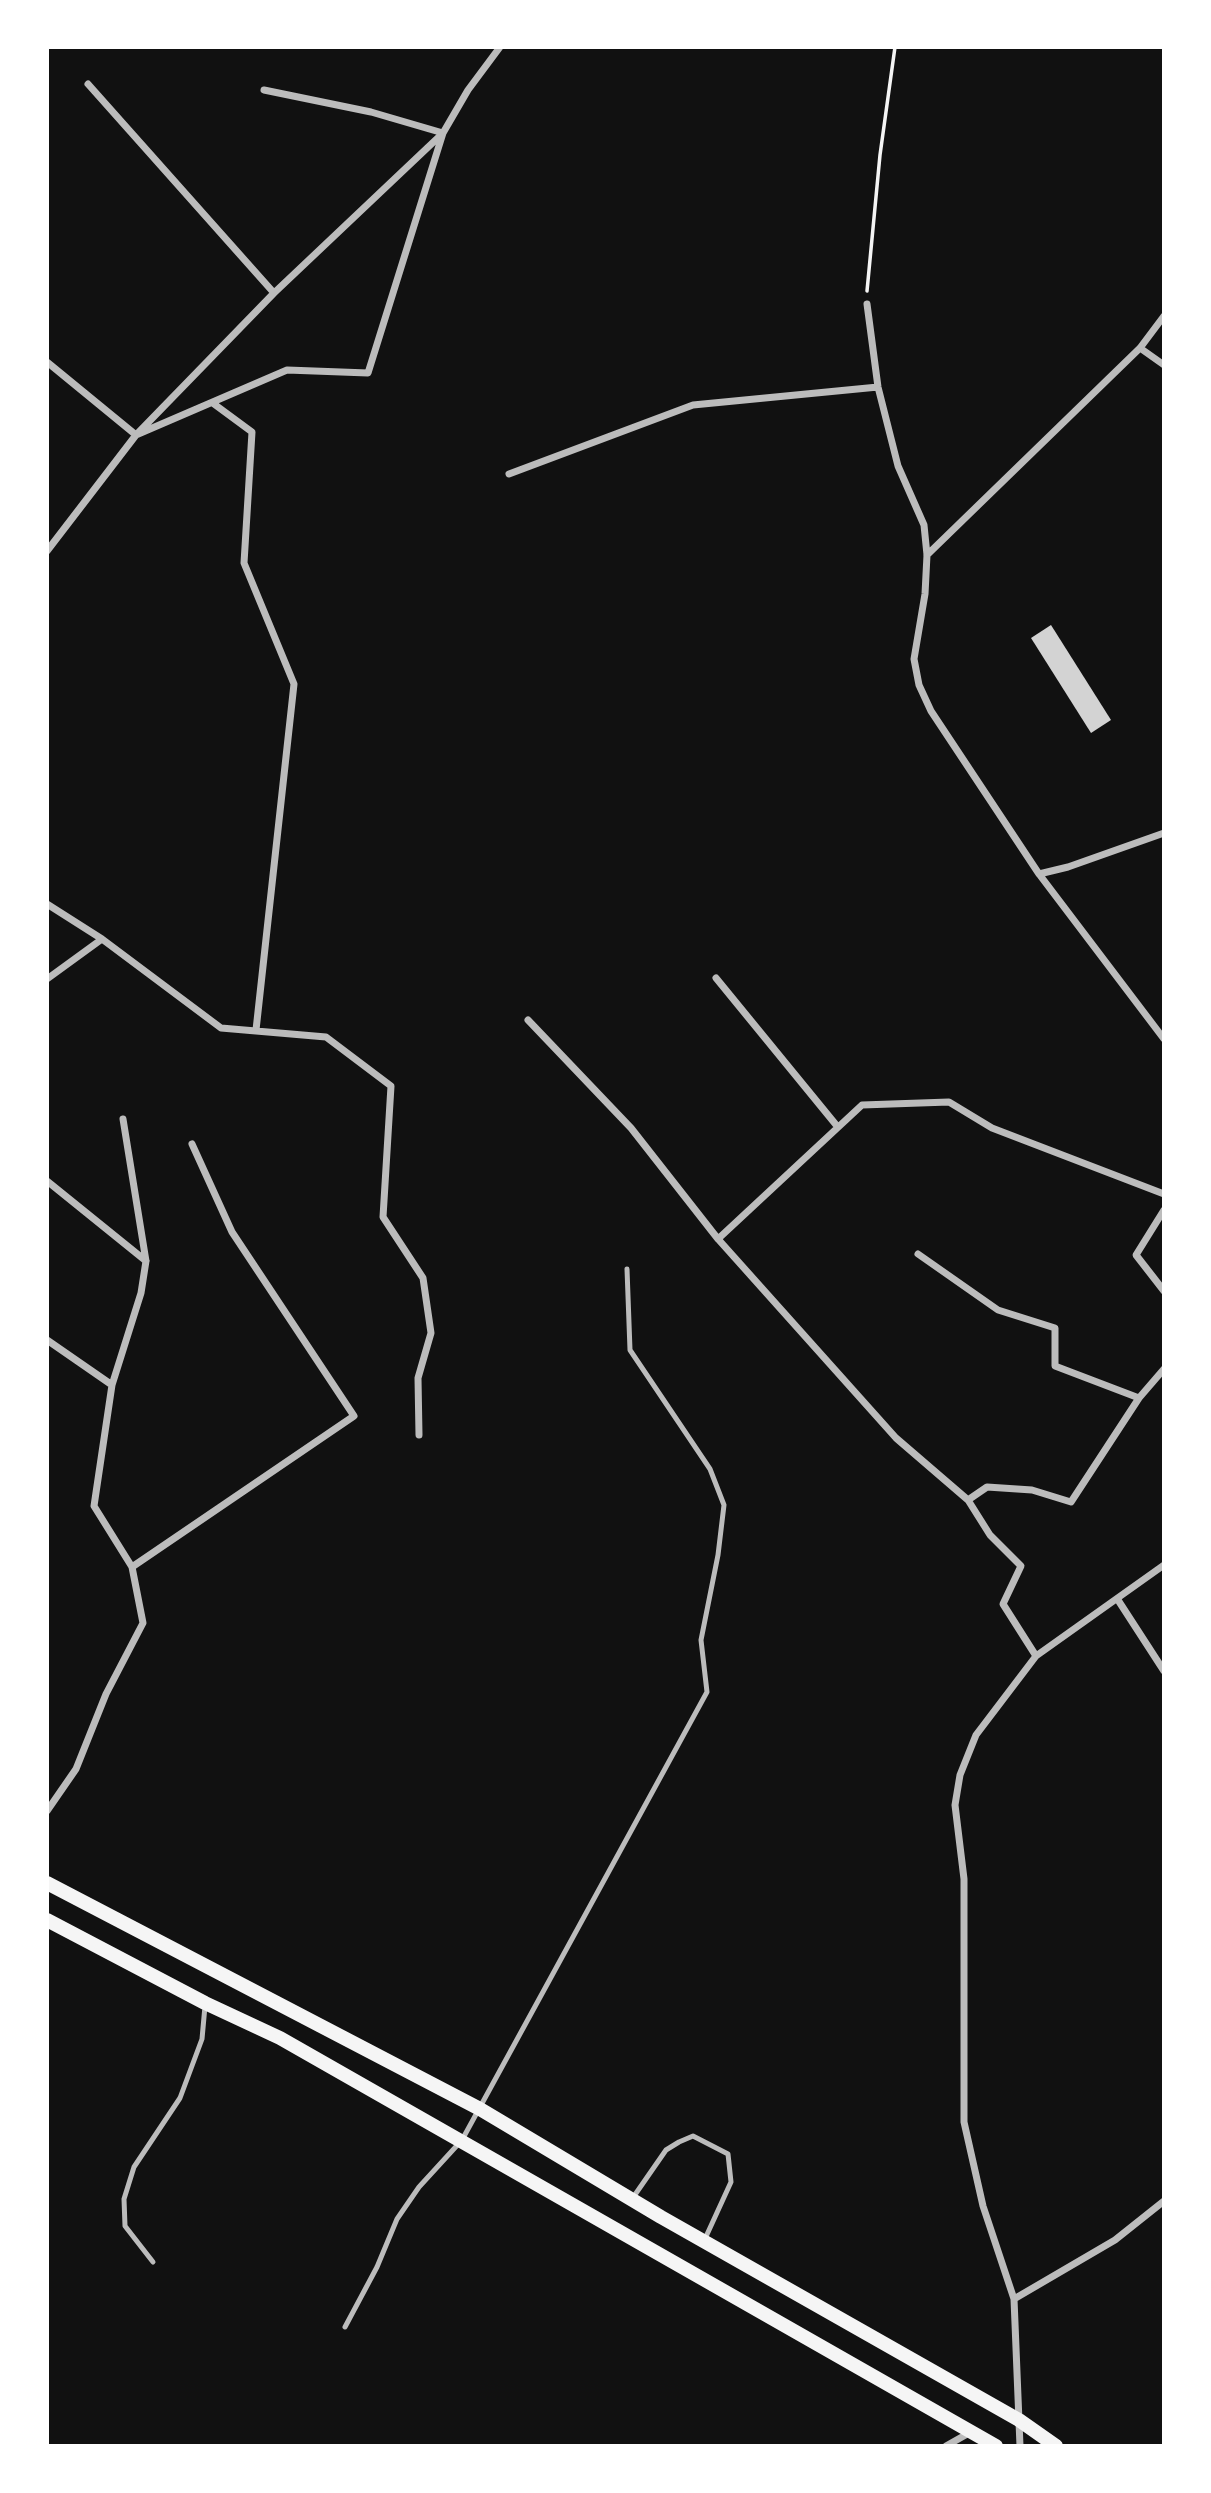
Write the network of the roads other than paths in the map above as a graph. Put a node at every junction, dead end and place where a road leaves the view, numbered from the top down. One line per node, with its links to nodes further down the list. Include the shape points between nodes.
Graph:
1 (500, 47): 4 (street)
2 (88, 84): 5 (street)
3 (264, 90): 4 (street, via 371,111)
4 (443, 133): 5 (street); 12 (street, via 368,373 287,370)
5 (274, 293): 13 (street)
6 (867, 303): 11 (street)
7 (1164, 316): 8 (street)
8 (1140, 348): 10 (street); 16 (street)
9 (47, 362): 13 (street)
10 (1164, 365)
11 (878, 387): 14 (street, via 693,405); 16 (street, via 898,466 924,525)
12 (214, 404): 13 (street); 24 (street, via 252,432 244,563 294,684)
13 (135, 435): 15 (street)
14 (509, 474)
15 (47, 551)
16 (927, 555): 18 (street, via 914,659 919,685 931,711)
17 (1164, 833): 18 (street)
18 (1039, 874): 25 (street)
19 (47, 904): 20 (street)
20 (102, 940): 22 (street); 24 (street, via 221,1028)
21 (716, 978): 27 (street)
22 (47, 979)
23 (528, 1020): 32 (street, via 631,1128)
24 (256, 1030): 41 (street, via 326,1037 391,1086 383,1217 423,1278 431,1333 418,1378)
25 (1164, 1039)
26 (123, 1119): 34 (street)
27 (837, 1126): 30 (street, via 862,1105 949,1102 992,1128); 32 (street)
28 (192, 1144): 44 (street, via 232,1232 354,1416)
29 (47, 1181): 34 (street)
30 (1164, 1194)
31 (1164, 1210): 36 (street, via 1136,1255)
32 (718, 1239): 42 (street, via 896,1438)
33 (918, 1254): 40 (street, via 998,1310 1055,1328 1055,1366)
34 (146, 1261): 39 (street, via 141,1293)
35 (627, 1269): 52 (lane, via 630,1350 710,1469 724,1505 701,1640 706,1692)
36 (1164, 1291)
37 (47, 1340): 39 (street)
38 (1164, 1369): 40 (street)
39 (112, 1385): 44 (street, via 94,1506)
40 (1139, 1398): 42 (street, via 1071,1502 1032,1490 987,1487)
41 (419, 1435)
42 (968, 1500): 46 (street, via 990,1535 1021,1566 1003,1604)
43 (1164, 1564): 45 (street)
44 (132, 1567): 48 (street, via 143,1623 106,1694 76,1769)
45 (1118, 1600): 46 (street); 47 (street)
46 (1036, 1656): 58 (street, via 976,1735 960,1775 955,1805 964,1879 964,2122 983,2206)
47 (1164, 1671)
48 (47, 1811)
49 (47, 1883): 52 (main road)
50 (47, 1920): 51 (main road)
51 (205, 2003): 53 (main road, via 280,2038); 57 (lane, via 202,2039 180,2098 134,2167 124,2199 125,2226)
52 (480, 2109): 53 (lane); 54 (main road)
53 (463, 2140): 59 (lane, via 419,2186 397,2219); 61 (main road)
54 (632, 2200): 56 (main road); 56 (lane, via 666,2150 679,2142 693,2136 728,2154 731,2182)
55 (1164, 2201): 58 (street, via 1115,2240)
56 (704, 2241): 60 (main road)
57 (153, 2262)
58 (1014, 2299): 60 (street)
59 (345, 2327)
60 (1019, 2420): 64 (street); 65 (main road)
61 (969, 2433): 62 (street); 63 (main road)
62 (946, 2446)
63 (996, 2446)
64 (1020, 2446)
65 (1056, 2446)

